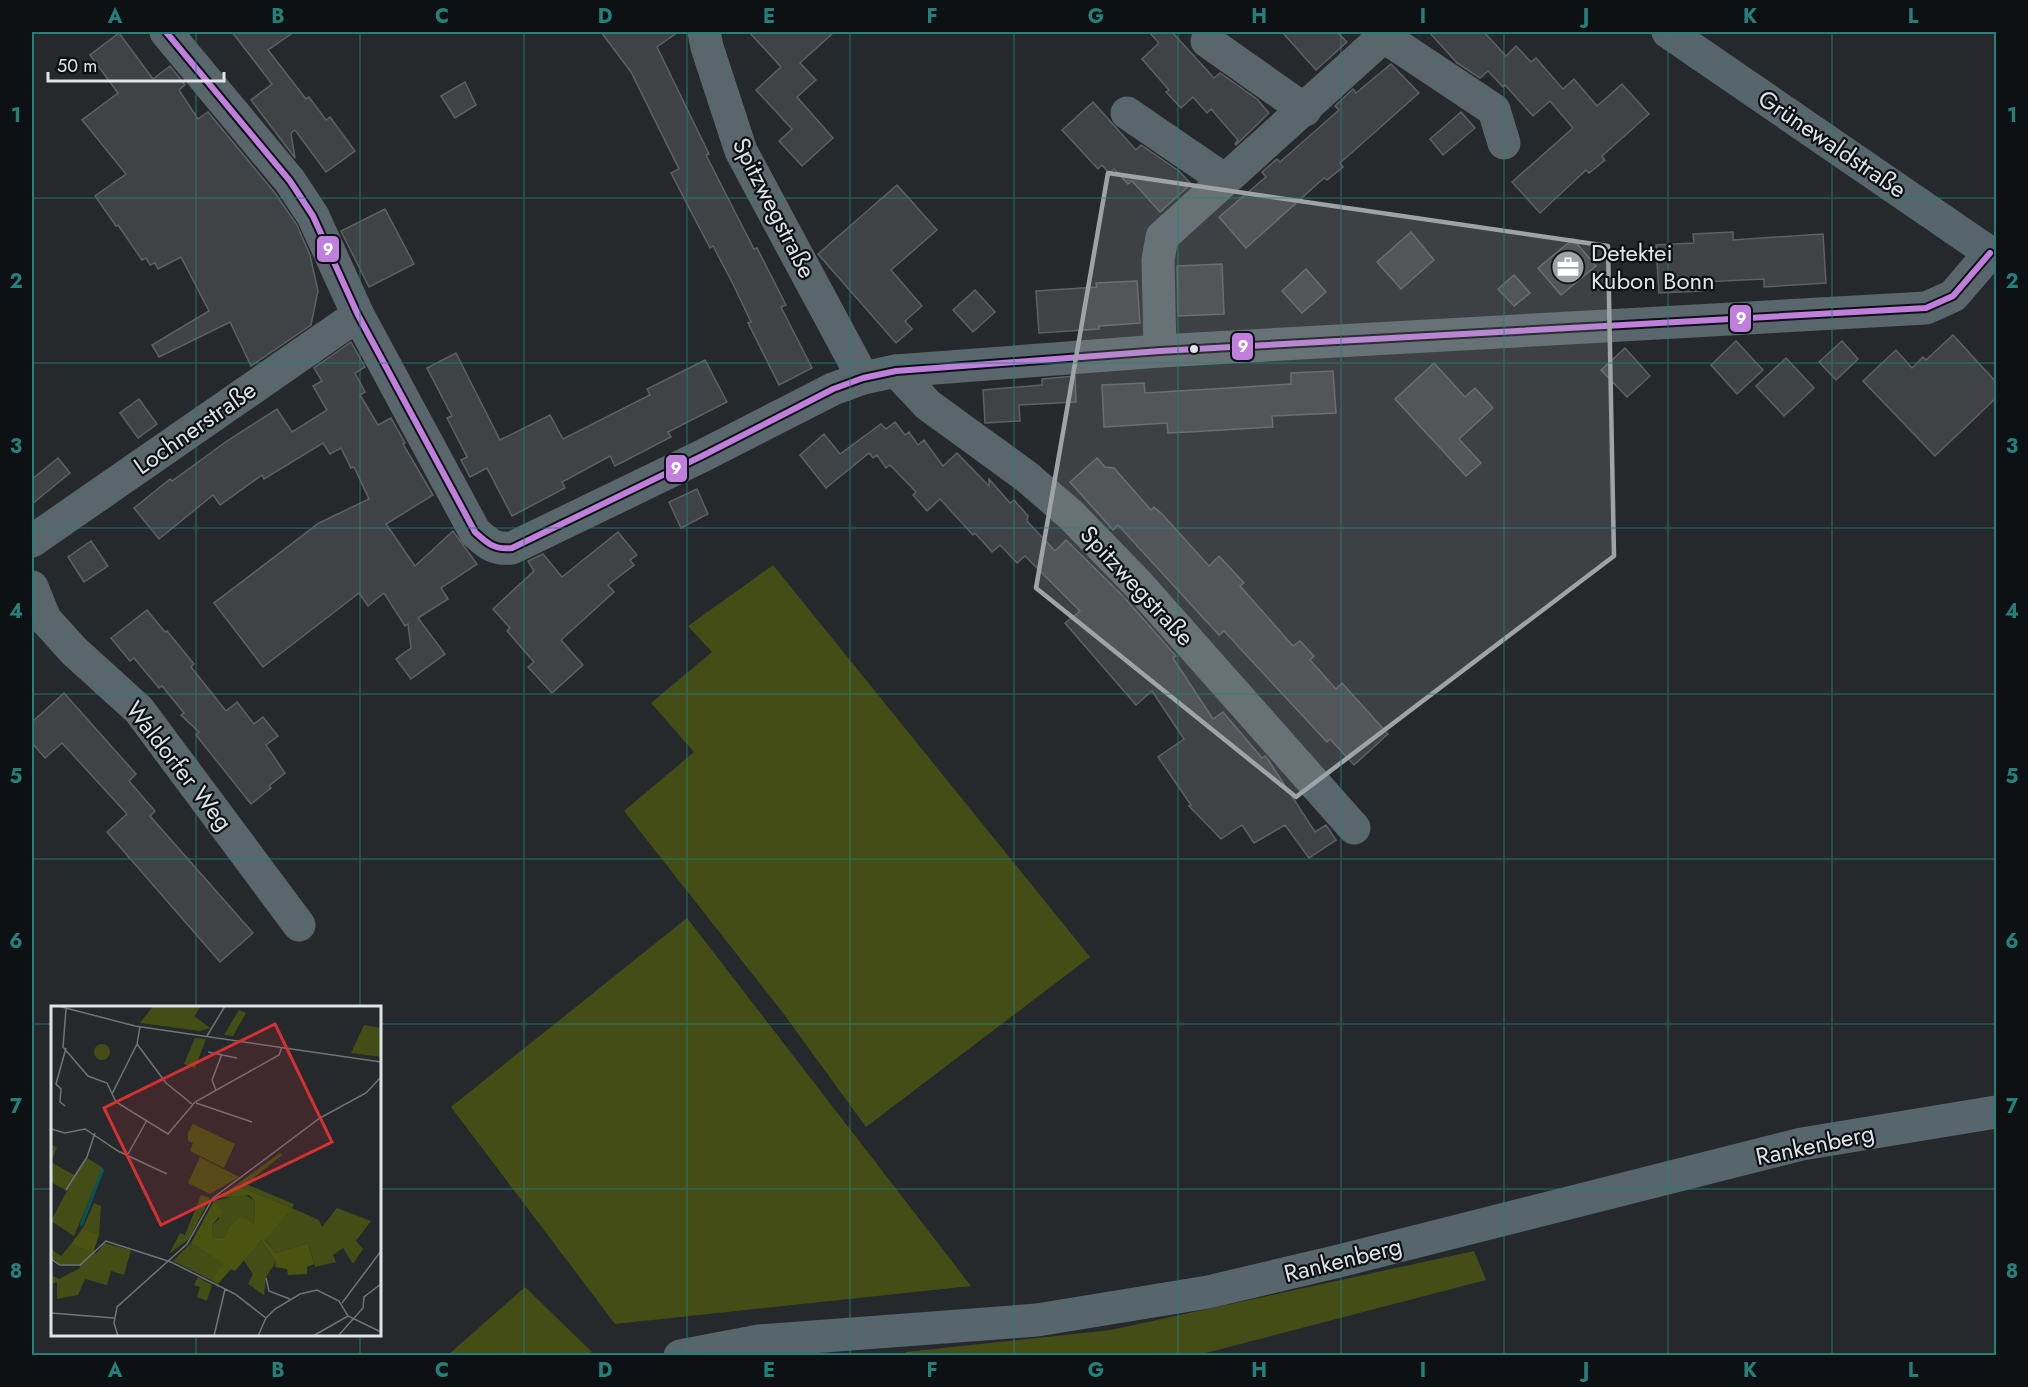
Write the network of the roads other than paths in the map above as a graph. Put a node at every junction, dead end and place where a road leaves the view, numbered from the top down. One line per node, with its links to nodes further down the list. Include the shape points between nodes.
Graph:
1 (166, 32): 11 (street, via 290,181 314,216)
2 (704, 32): 14 (street, Spitzwegstraße, via 741,151)
3 (1668, 32): 10 (main road, Grünewaldstraße)
4 (1381, 34): 6 (street); 8 (street, via 1494,110)
5 (1207, 41): 6 (street)
6 (1305, 110): 9 (street)
7 (1127, 113): 9 (street)
8 (1504, 144)
9 (1226, 180): 12 (street, via 1162,237 1158,260)
10 (1993, 255): 12 (street, via 1953,296 1926,308)
11 (358, 315): 14 (street, via 475,532 501,549 512,548 833,389); 15 (street, Lochnerstraße)
12 (1160, 351): 13 (street)
13 (896, 371): 14 (street); 17 (street, Spitzwegstraße, via 928,405 1027,477 1071,515 1137,583)
14 (863, 378)
15 (32, 541)
16 (32, 587): 18 (street, Waldorfer Weg, via 45,620 139,710)
17 (1354, 828)
18 (299, 925)
19 (1996, 1112): 20 (main road, Rankenberg, via 1802,1144 1208,1292 1037,1320 759,1341)
20 (680, 1356)

